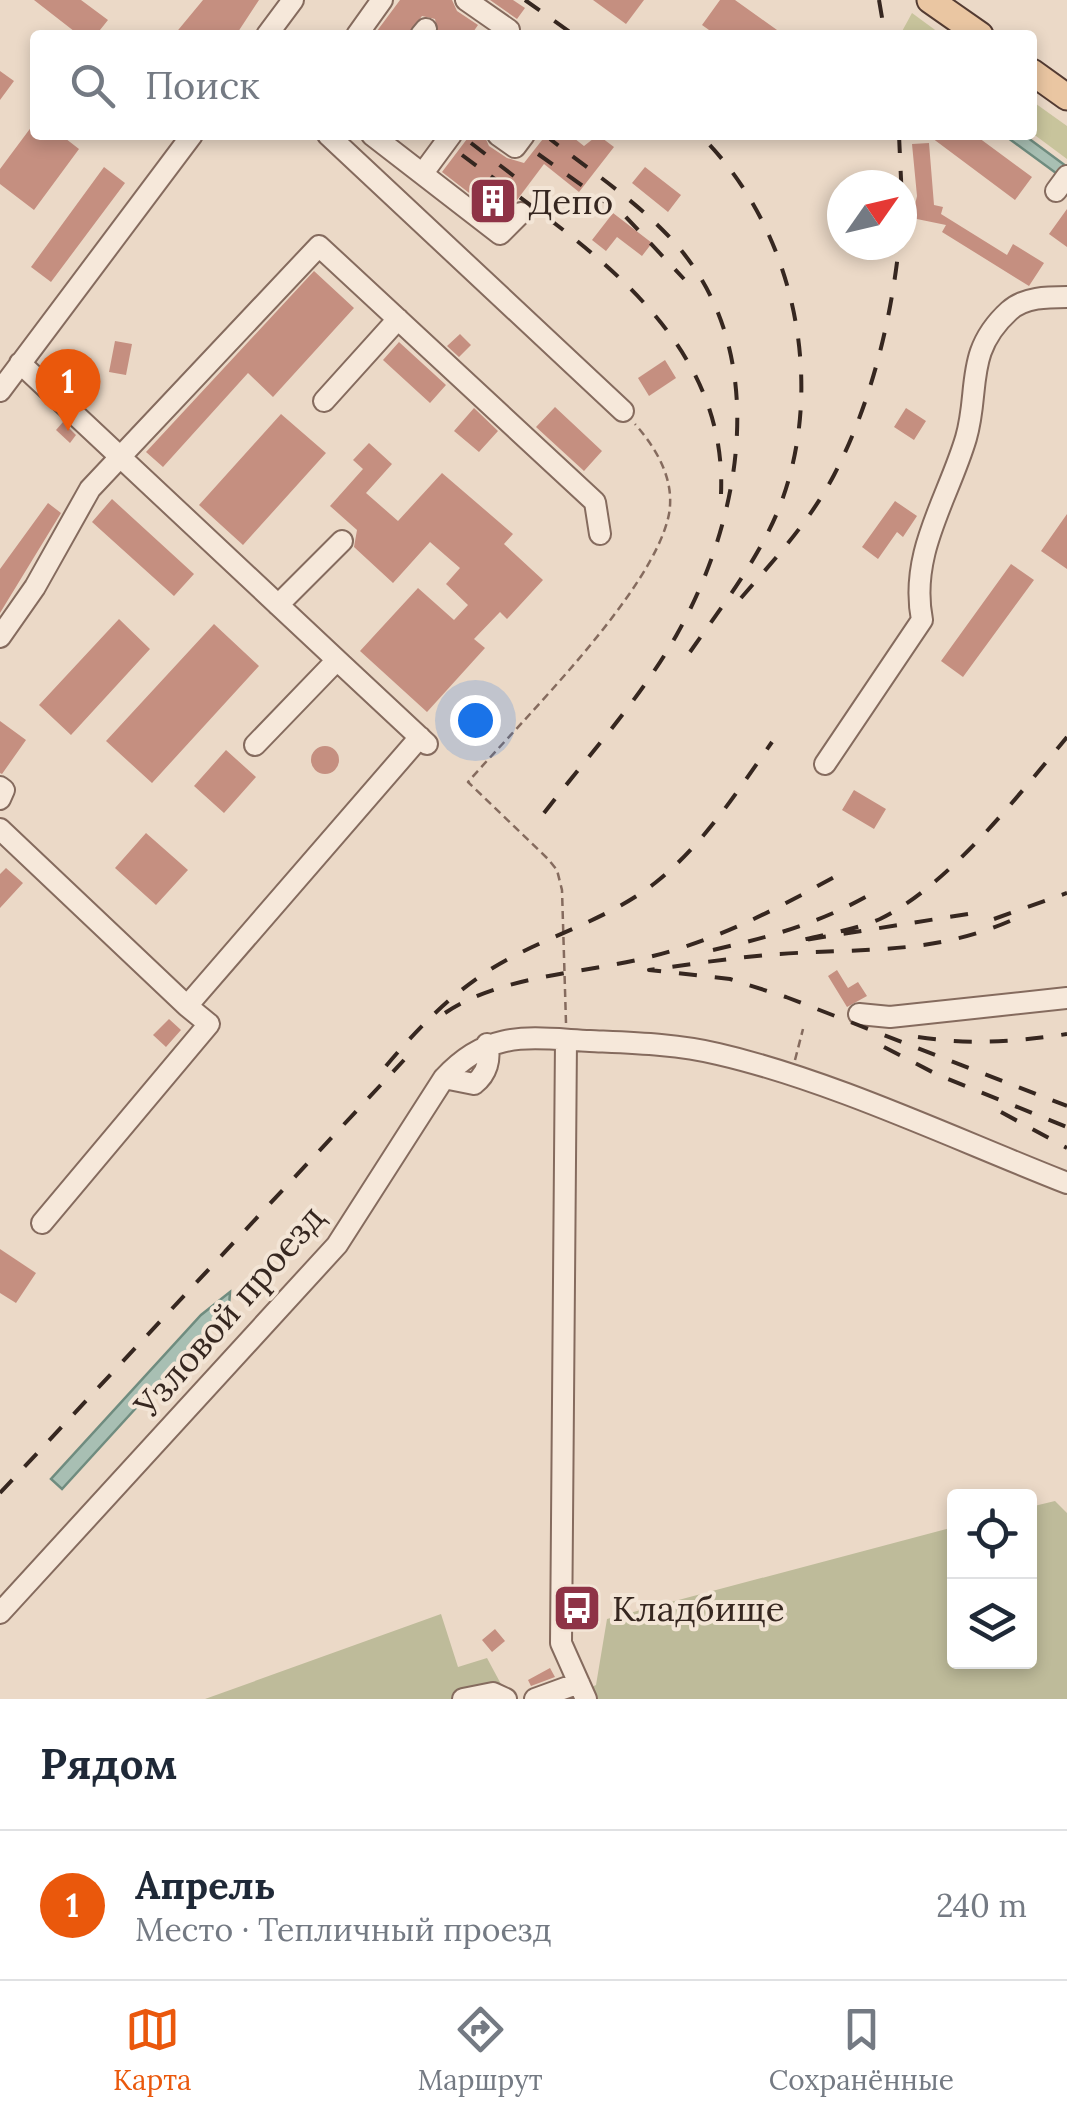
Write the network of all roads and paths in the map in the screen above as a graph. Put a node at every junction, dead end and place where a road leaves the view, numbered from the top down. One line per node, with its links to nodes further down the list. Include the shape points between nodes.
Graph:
1 (292, 0): 5 (street)
2 (382, 0): 6 (street)
3 (466, 0): 7 (street)
4 (930, 0): 8 (main road)
5 (271, 30)
6 (361, 30)
7 (509, 30)
8 (973, 30)
9 (1037, 76): 10 (main road)
10 (1067, 97)
11 (188, 140): 19 (street)
12 (333, 140): 22 (street)
13 (379, 140): 15 (street)
14 (447, 140): 15 (street)
15 (423, 174): 16 (street, via 500,234)
16 (521, 213)
17 (1067, 297): 30 (street, via 1012,308 986,340 971,382 967,434 929,532 916,590 922,620)
18 (398, 319): 21 (street); 23 (street, via 320,246); 24 (street, via 595,502)
19 (20, 363): 20 (street); 23 (street)
20 (0, 391)
21 (324, 400)
22 (622, 411): 38 (path, via 650,441 668,478 670,510 661,543 628,598 468,782 557,870)
23 (120, 456): 26 (street); 27 (street, via 90,488)
24 (600, 534)
25 (342, 541): 26 (street)
26 (278, 605): 28 (street)
27 (0, 638)
28 (337, 660): 29 (street); 35 (street, via 424,741)
29 (255, 745)
30 (825, 764)
31 (0, 787): 32 (street)
32 (0, 800)
33 (0, 829): 35 (street)
34 (1067, 998): 36 (street)
35 (187, 1006): 41 (street, via 209,1024)
36 (859, 1014)
37 (803, 1029): 39 (path)
38 (566, 1040): 39 (street, Узловой проезд, via 665,1044); 42 (street, Узловой проезд, via 515,1038 464,1057 337,1244); 43 (street, via 561,1643)
39 (790, 1076): 40 (street, Узловой проезд)
40 (1067, 1183)
41 (42, 1223)
42 (0, 1613)
43 (582, 1691): 46 (street)
44 (463, 1699): 45 (street, via 493,1693)
45 (506, 1699)
46 (536, 1699)

